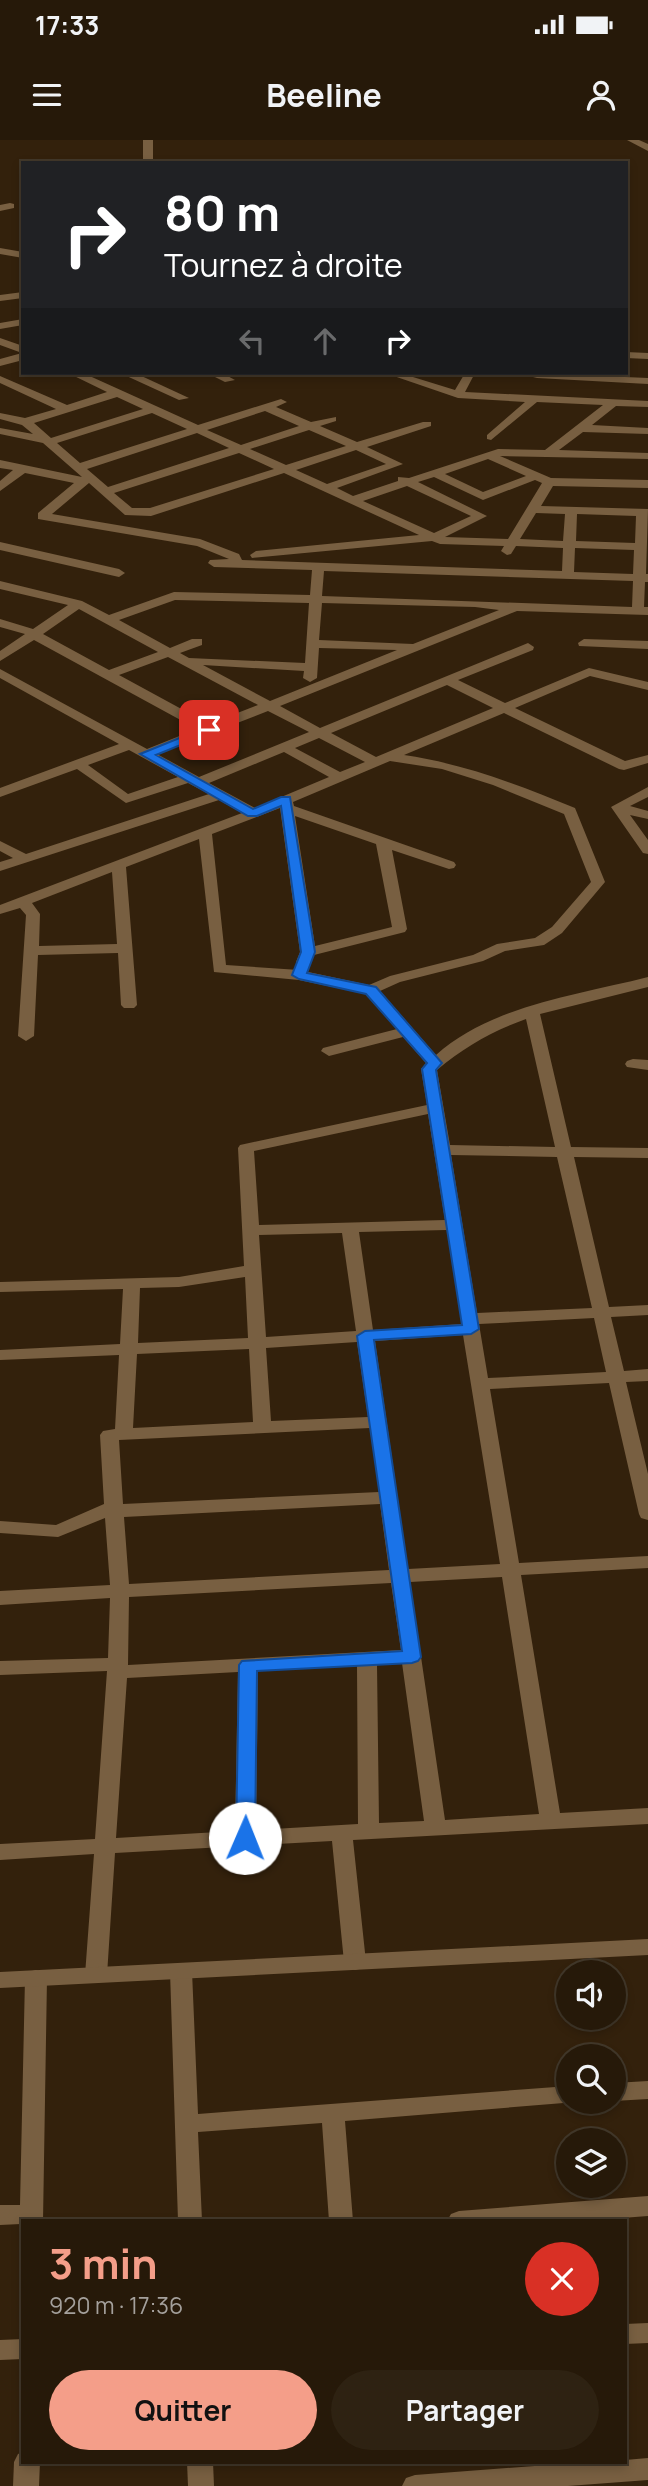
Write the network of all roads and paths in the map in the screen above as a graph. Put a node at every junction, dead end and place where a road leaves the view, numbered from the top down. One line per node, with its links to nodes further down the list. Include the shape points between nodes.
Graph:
1 (148, 140): 4 (street)
2 (632, 140): 3 (street)
3 (648, 148)
4 (148, 161)
5 (0, 251): 6 (street)
6 (21, 255)
7 (21, 295): 8 (street)
8 (0, 298)
9 (21, 322): 10 (street)
10 (0, 326)
11 (2, 340): 12 (street)
12 (21, 348)
13 (628, 355): 14 (street)
14 (648, 356)
15 (21, 357): 16 (street)
16 (0, 363)
17 (78, 375): 27 (street)
18 (130, 375): 29 (street)
19 (218, 375): 25 (street)
20 (396, 375): 28 (street)
21 (469, 375): 28 (street)
22 (537, 375): 30 (street)
23 (602, 375): 26 (street)
24 (0, 379): 36 (street)
25 (229, 380)
26 (648, 381)
27 (117, 393): 35 (street); 36 (street)
28 (458, 395): 30 (street)
29 (183, 398)
30 (529, 400): 32 (street); 46 (street)
31 (281, 402): 34 (street)
32 (613, 403): 33 (street); 42 (street)
33 (648, 404)
34 (266, 407): 41 (street); 43 (street)
35 (153, 409): 43 (street); 47 (street)
36 (66, 410): 39 (street)
37 (0, 416): 39 (street)
38 (332, 419): 41 (street)
39 (26, 422): 47 (street)
40 (427, 424): 48 (street)
41 (309, 426): 48 (street); 49 (street)
42 (580, 428): 45 (street); 50 (street)
43 (197, 429): 49 (street); 55 (street)
44 (0, 431): 47 (street)
45 (648, 431)
46 (491, 436)
47 (47, 441): 55 (street)
48 (354, 447): 57 (street); 58 (street, via 397,464)
49 (240, 449): 57 (street); 67 (street)
50 (547, 454): 51 (street); 52 (street)
51 (488, 455): 59 (street); 60 (street)
52 (591, 455): 53 (street); 63 (street)
53 (648, 456)
54 (0, 464): 56 (street)
55 (78, 467): 61 (street)
56 (22, 468): 61 (street); 65 (street)
57 (285, 469): 66 (street); 71 (street, via 151,512)
58 (382, 469): 62 (street); 66 (street)
59 (433, 473): 60 (street, via 483,496); 62 (street)
60 (536, 476): 63 (street)
61 (87, 480): 67 (street); 73 (street, via 42,516)
62 (408, 482): 68 (street); 74 (street, via 481,516)
63 (553, 482): 64 (street); 69 (street)
64 (648, 484)
65 (1, 486)
66 (326, 488): 68 (street)
67 (105, 492): 71 (street)
68 (353, 500): 74 (street)
69 (533, 509): 70 (street); 79 (street)
70 (571, 510): 72 (street); 76 (street)
71 (129, 512): 73 (street)
72 (645, 513): 78 (street)
73 (109, 528): 80 (street, via 200,543)
74 (434, 537): 75 (street); 79 (street)
75 (393, 541): 80 (street); 83 (street)
76 (570, 545): 78 (street); 79 (street); 85 (street)
77 (0, 546): 84 (street)
78 (640, 547): 86 (street)
79 (509, 548)
80 (235, 560): 81 (street); 82 (street)
81 (214, 563)
82 (318, 566): 83 (street); 88 (street)
83 (388, 569): 85 (street)
84 (120, 573)
85 (568, 575): 86 (street)
86 (644, 578): 91 (street)
87 (0, 585): 89 (street)
88 (316, 599): 90 (street); 92 (street, via 174,596); 97 (street)
89 (78, 604): 92 (street); 94 (street)
90 (519, 607): 91 (street); 99 (street)
91 (643, 611)
92 (108, 620): 101 (street)
93 (0, 623): 94 (street)
94 (34, 634): 102 (street); 106 (street)
95 (197, 642): 101 (street)
96 (584, 643): 98 (street)
97 (313, 644): 99 (street); 104 (street)
98 (648, 645)
99 (418, 647): 109 (street)
100 (528, 647): 107 (street)
101 (169, 652): 103 (street); 106 (street)
102 (0, 657)
103 (185, 661): 104 (street); 110 (street)
104 (311, 667): 109 (street)
105 (0, 673): 114 (street)
106 (108, 675): 112 (street)
107 (447, 680): 111 (street); 113 (street)
108 (648, 686): 111 (street, via 589,672)
109 (309, 690): 110 (street)
110 (269, 706): 112 (street); 113 (street)
111 (503, 708): 117 (street, via 624,766); 118 (street)
112 (209, 730): 116 (street)
113 (319, 733): 115 (street); 118 (street)
114 (130, 745): 116 (street); 119 (street)
115 (284, 747): 120 (street); 121 (street)
116 (146, 754): 121 (street)
117 (648, 759)
118 (381, 760): 120 (street); 144 (street, via 444,765 570,811 598,882 557,930 539,942 502,947)
119 (78, 764): 121 (street, via 126,799); 123 (street)
120 (339, 777): 125 (street)
121 (193, 780): 124 (street)
122 (648, 791): 126 (street)
123 (0, 793)
124 (220, 795): 127 (street); 133 (street)
125 (287, 804): 127 (street); 130 (street); 141 (street)
126 (618, 807): 128 (street); 132 (street)
127 (253, 813): 129 (street)
128 (648, 815)
129 (205, 831): 134 (street); 142 (street, via 219,969)
130 (383, 842): 135 (street); 141 (street, via 400,929)
131 (0, 845): 133 (street)
132 (648, 850)
133 (25, 859): 136 (street)
134 (119, 864): 137 (street); 139 (street)
135 (449, 865)
136 (0, 867)
137 (22, 901): 138 (street); 140 (street, via 33,914)
138 (0, 910)
139 (125, 948): 140 (street); 145 (street)
140 (31, 951): 148 (street)
141 (308, 952): 142 (street)
142 (299, 975): 144 (street)
143 (648, 982): 146 (street)
144 (371, 990): 147 (street)
145 (129, 1004)
146 (532, 1012): 150 (street, via 498,1025); 153 (street)
147 (407, 1031): 149 (street); 150 (street)
148 (26, 1036)
149 (330, 1051)
150 (435, 1063): 151 (street, via 429,1069)
151 (435, 1108): 152 (street); 157 (street, via 246,1148)
152 (442, 1150): 153 (street); 155 (street)
153 (565, 1152): 154 (street); 162 (street)
154 (648, 1153)
155 (454, 1225): 156 (street); 163 (street)
156 (350, 1228): 157 (street); 164 (street)
157 (250, 1230): 158 (street)
158 (253, 1270): 159 (street); 165 (street)
159 (132, 1284): 160 (street); 166 (street)
160 (0, 1287)
161 (648, 1310): 162 (street)
162 (602, 1313): 163 (street); 169 (street)
163 (470, 1324): 164 (street); 170 (street)
164 (365, 1336): 165 (street); 171 (street)
165 (257, 1343): 166 (street); 172 (street)
166 (128, 1349): 167 (street); 173 (street)
167 (0, 1355)
168 (648, 1375): 169 (street)
169 (616, 1377): 170 (street); 176 (street)
170 (480, 1384): 179 (street)
171 (378, 1422): 172 (street); 174 (street)
172 (262, 1428): 173 (street)
173 (124, 1434): 175 (street, via 109,1435)
174 (388, 1498): 175 (street); 180 (street)
175 (114, 1509): 177 (street, via 58,1531); 181 (street)
176 (648, 1514)
177 (0, 1527)
178 (648, 1562): 179 (street)
179 (510, 1570): 180 (street); 190 (street)
180 (400, 1576): 181 (street); 184 (street)
181 (120, 1591): 182 (street); 188 (street)
182 (0, 1598): 183 (street)
183 (0, 1604)
184 (412, 1657): 185 (street); 191 (street)
185 (367, 1659): 186 (street); 192 (street)
186 (248, 1665): 188 (street); 194 (street)
187 (0, 1668): 188 (street)
188 (118, 1668): 195 (street)
189 (648, 1816): 190 (street)
190 (551, 1821): 191 (street)
191 (436, 1828): 192 (street)
192 (369, 1832): 193 (street)
193 (342, 1833): 194 (street); 198 (street)
194 (245, 1838): 195 (street)
195 (103, 1846): 196 (street); 200 (street)
196 (0, 1852)
197 (648, 1947): 198 (street)
198 (355, 1962): 199 (street)
199 (181, 1971): 200 (street); 207 (street)
200 (96, 1975): 201 (street)
201 (36, 1978): 202 (street); 210 (street)
202 (0, 1980)
203 (648, 2090): 204 (street)
204 (626, 2091)
205 (556, 2096): 206 (street)
206 (333, 2113): 207 (street); 212 (street)
207 (187, 2124): 211 (street)
208 (648, 2206): 213 (street)
209 (0, 2215): 210 (street)
210 (31, 2217)
211 (190, 2219)
212 (341, 2219)
213 (484, 2219)
214 (648, 2333): 215 (street)
215 (627, 2334)
216 (21, 2349): 217 (street)
217 (0, 2350)
218 (27, 2464): 221 (street)
219 (200, 2464): 222 (street)
220 (648, 2469): 223 (street)
221 (26, 2486)
222 (201, 2486)
223 (415, 2486)

